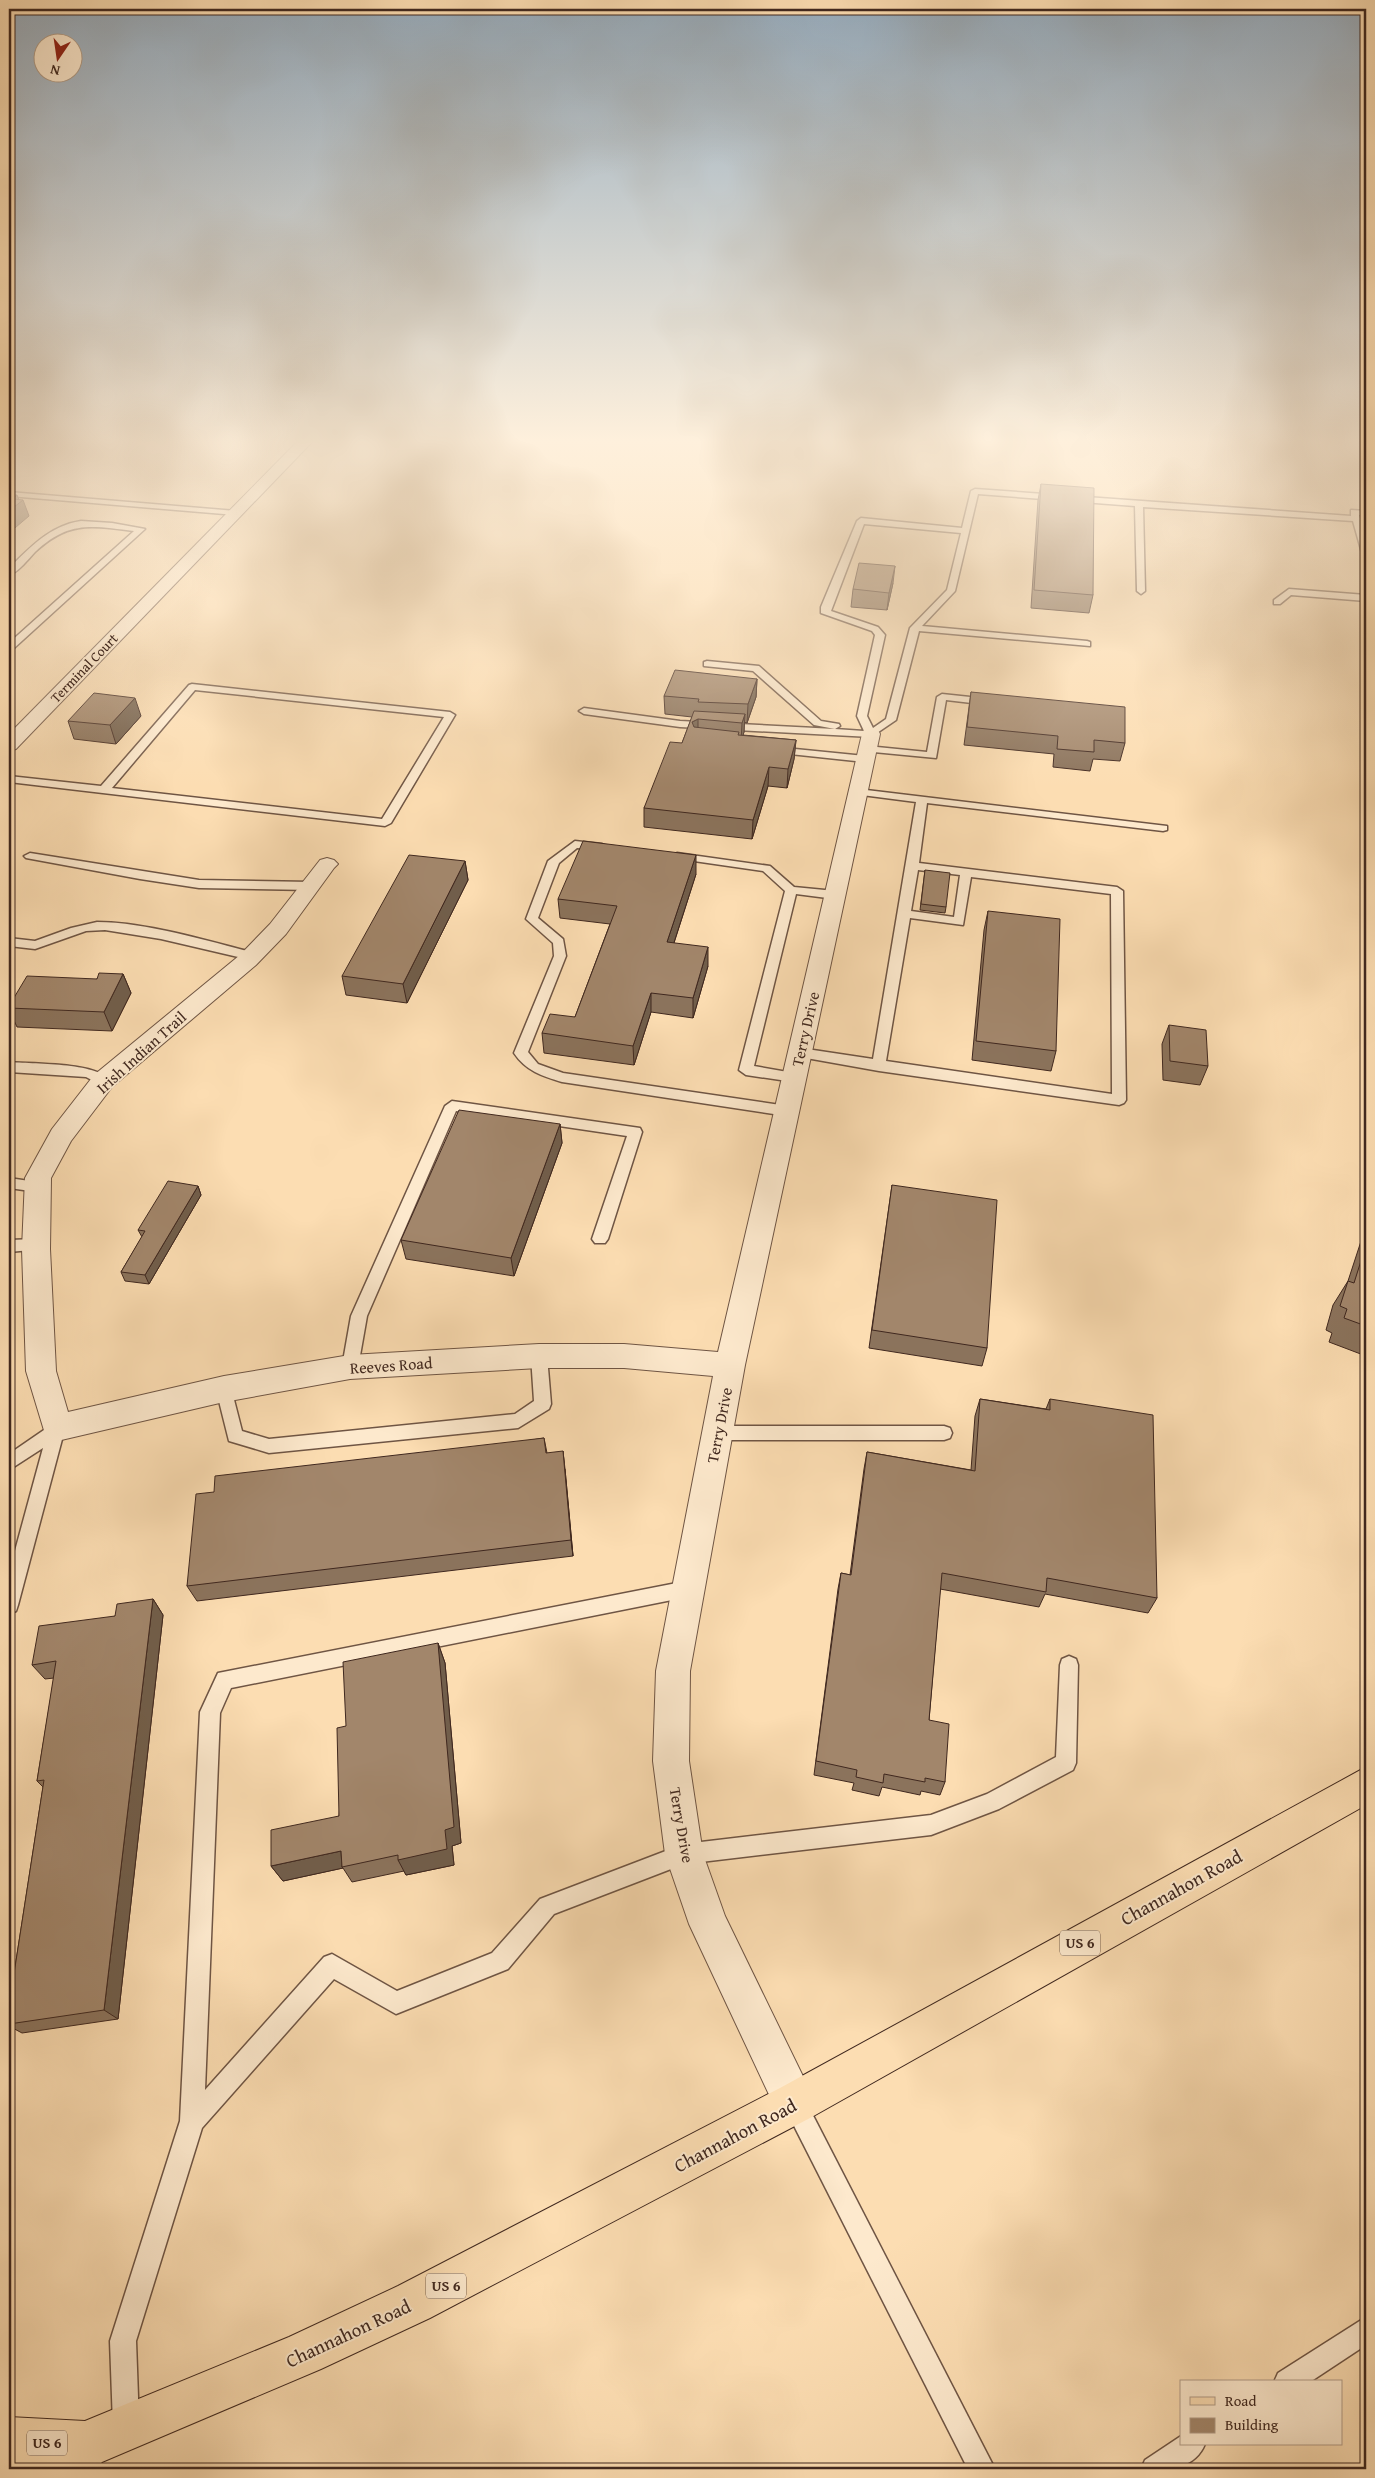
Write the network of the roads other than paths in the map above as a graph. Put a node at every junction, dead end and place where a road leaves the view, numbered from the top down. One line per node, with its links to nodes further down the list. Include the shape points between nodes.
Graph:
1 (26, 557): 7 (lane)
2 (111, 557): 13 (lane)
3 (193, 557): 17 (street, Terminal Court)
4 (846, 557): 18 (lane, via 826,613 875,629 880,634 862,716)
5 (959, 557): 11 (lane, via 951,591)
6 (1140, 557): 8 (lane)
7 (9, 572)
8 (1141, 592)
9 (1366, 598): 10 (lane, via 1289,592)
10 (1277, 602)
11 (915, 628): 12 (lane); 18 (lane, via 891,720)
12 (1087, 644)
13 (9, 648)
14 (707, 664): 18 (lane, via 756,668 818,722)
15 (1001, 703): 18 (lane, via 942,697 932,756)
16 (584, 711): 18 (lane)
17 (9, 745)
18 (868, 747): 19 (lane); 22 (street, Terry Drive)
19 (767, 749)
20 (9, 779): 21 (lane)
21 (104, 790): 21 (lane, via 385,823 450,715 192,687)
22 (858, 792): 23 (lane); 37 (street, Terry Drive)
23 (922, 800): 24 (lane); 29 (lane)
24 (1163, 828)
25 (612, 848): 48 (lane, via 575,844 554,861 532,919 560,942 560,956 520,1053 533,1067 562,1077)
26 (667, 855): 33 (lane, via 766,868)
27 (30, 856): 31 (lane, via 199,884)
28 (327, 864): 31 (street, Irish Indian Trail)
29 (913, 866): 30 (lane); 35 (lane)
30 (966, 872): 36 (lane); 45 (lane, via 1117,891 1119,1100)
31 (311, 886): 43 (street, Irish Indian Trail, via 278,929)
32 (923, 889): 35 (lane)
33 (791, 890): 37 (lane); 44 (lane, via 746,1070)
34 (948, 892): 36 (lane)
35 (908, 894): 38 (lane); 41 (lane)
36 (963, 895): 40 (lane)
37 (835, 896): 44 (street, Terry Drive)
38 (920, 902)
39 (948, 906): 40 (lane)
40 (961, 907): 41 (lane, via 959,922)
41 (905, 914): 45 (lane)
42 (9, 942): 43 (lane, via 45,944 94,926 118,926)
43 (251, 956): 47 (street, Irish Indian Trail)
44 (797, 1065): 45 (lane); 48 (street, Terry Drive)
45 (879, 1066)
46 (9, 1067): 47 (lane, via 89,1073)
47 (104, 1081): 50 (street, Irish Indian Trail, via 61,1136 38,1178)
48 (787, 1111): 55 (street, Terry Drive)
49 (9, 1183): 50 (lane)
50 (38, 1187): 52 (street, Irish Indian Trail)
51 (600, 1239): 56 (lane, via 636,1132 452,1106 359,1316)
52 (37, 1245): 53 (lane); 58 (street, Irish Indian Trail, via 41,1371)
53 (9, 1246)
54 (539, 1356): 55 (street, Reeves Road, via 624,1356); 56 (street, Reeves Road); 57 (lane, via 543,1404 518,1421 270,1446 235,1436)
55 (730, 1365): 59 (street, Terry Drive)
56 (350, 1368): 57 (street, Reeves Road)
57 (224, 1389): 58 (street, Reeves Road)
58 (57, 1428): 61 (lane); 63 (lane)
59 (717, 1433): 60 (lane); 62 (street, Terry Drive)
60 (944, 1433)
61 (9, 1463)
62 (687, 1589): 66 (street, Terry Drive, via 673,1672 671,1761); 68 (lane, via 225,1680 210,1712)
63 (9, 1605)
64 (1069, 1665): 66 (lane, via 1066,1763 992,1802 931,1825)
65 (1366, 1785): 67 (main road, Channahon Road / US 6)
66 (684, 1854): 67 (street, Terry Drive, via 709,1924); 68 (lane, via 547,1906 500,1961 396,2003 332,1965)
67 (795, 2103): 73 (main road, Channahon Road / US 6, via 414,2302); 74 (lane)
68 (192, 2121): 73 (lane)
69 (1366, 2330): 70 (lane)
70 (1290, 2380)
71 (9, 2442): 73 (main road, Channahon Road / US 6)
72 (1189, 2446): 75 (lane)
73 (92, 2448)
74 (982, 2469)
75 (1154, 2469)

